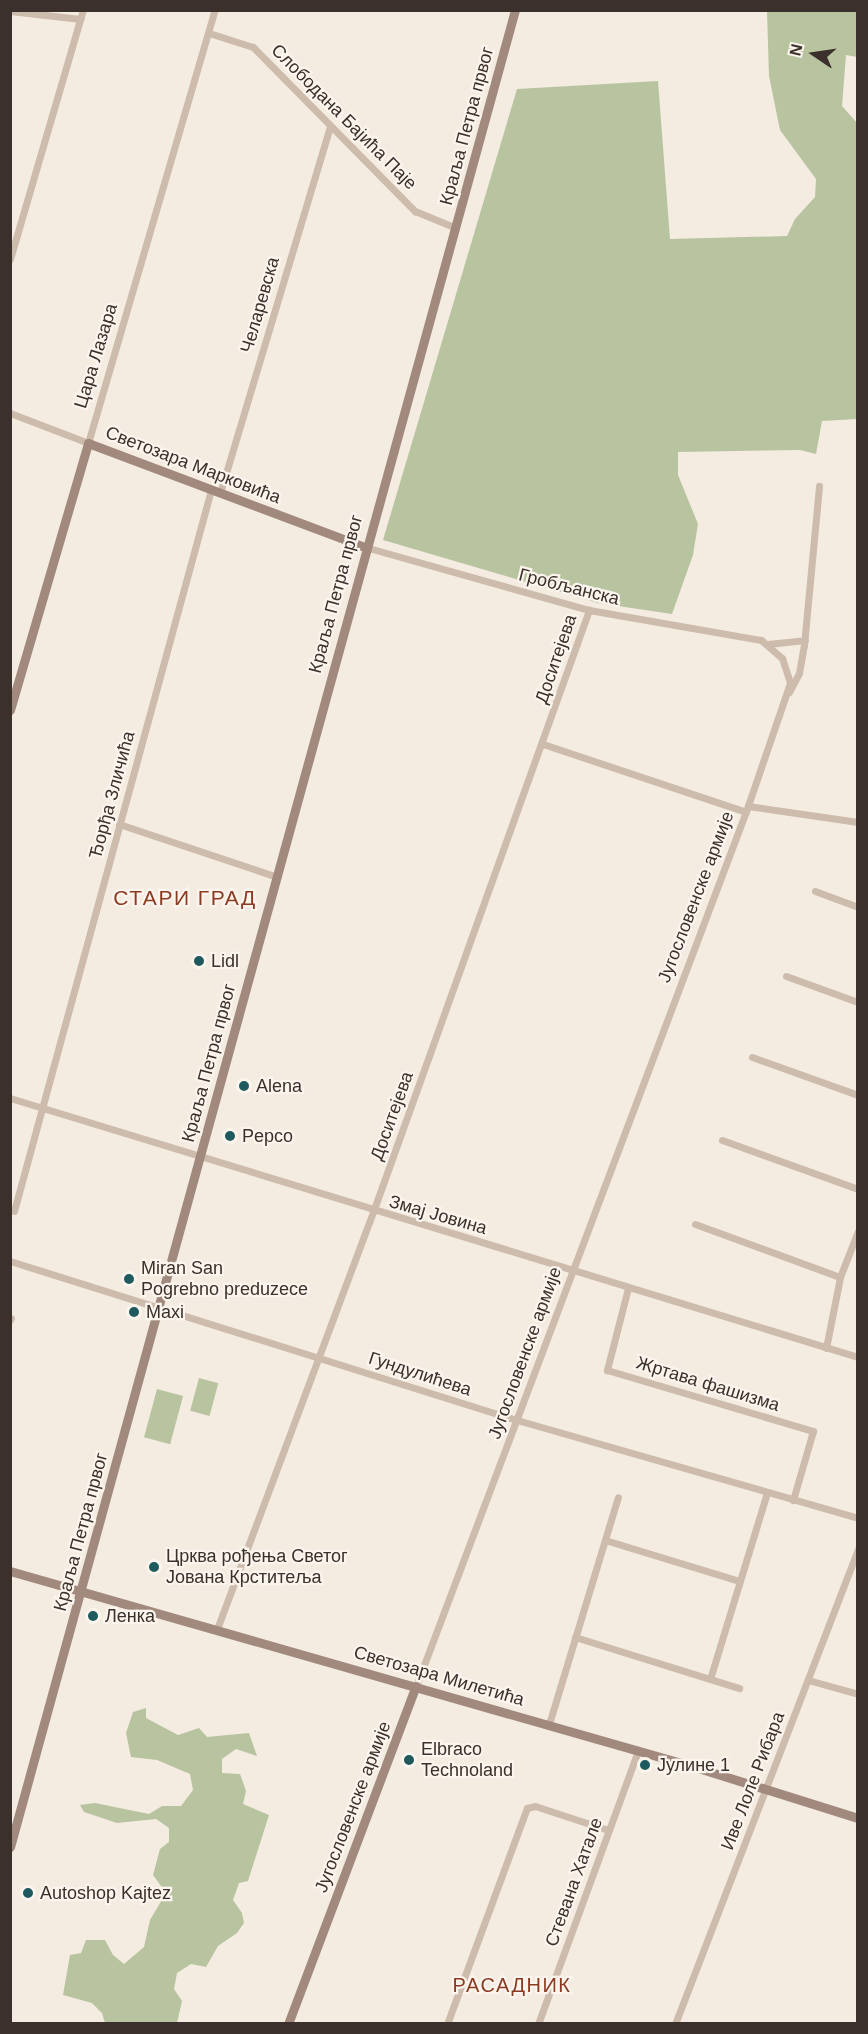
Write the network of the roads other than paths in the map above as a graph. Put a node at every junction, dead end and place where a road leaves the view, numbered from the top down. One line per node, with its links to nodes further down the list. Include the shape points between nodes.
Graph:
1 (83, 10): 6 (street)
2 (516, 10): 9 (main road, Краља Петра првог)
3 (10, 11): 5 (street)
4 (214, 11): 7 (street, Цара Лазара)
5 (28, 12): 6 (street)
6 (81, 20): 10 (street)
7 (209, 33): 8 (street, Слободана Бајића Паје, via 253,46); 12 (street, Цара Лазара)
8 (330, 126): 9 (street, Слободана Бајића Паје, via 416,211); 14 (street, Челаревска)
9 (456, 228): 15 (main road, Краља Петра првог)
10 (10, 259)
11 (10, 413): 12 (street, Светозара Марковића)
12 (88, 443): 14 (main road, Светозара Марковића); 20 (main road, Цара Лазара)
13 (819, 486): 17 (street, Југословенске армије)
14 (216, 491): 15 (main road, Светозара Марковића); 24 (street, Ђорђа Зличића)
15 (365, 547): 16 (street, Гробљанска); 25 (main road, Краља Петра првог)
16 (589, 610): 18 (street, Гробљанска); 21 (street, Доситејева)
17 (805, 640): 18 (street); 19 (street, Југословенске армије, via 799,673)
18 (768, 644): 19 (street, via 786,666)
19 (789, 692): 22 (street, Југословенске армије)
20 (10, 710)
21 (543, 744): 22 (street); 38 (street, Доситејева)
22 (747, 809): 23 (street); 42 (street, Југословенске армије)
23 (858, 822)
24 (119, 824): 25 (street); 33 (street, Ђорђа Зличића)
25 (277, 877): 35 (main road, Краља Петра првог)
26 (815, 891): 27 (street)
27 (858, 907)
28 (786, 975): 29 (street)
29 (858, 1002)
30 (752, 1057): 31 (street)
31 (858, 1095)
32 (10, 1098): 33 (street, Змај Јовина)
33 (43, 1108): 35 (street, Змај Јовина); 37 (street, Ђорђа Зличића)
34 (722, 1140): 36 (street)
35 (200, 1159): 38 (street, Змај Јовина); 45 (main road, Краља Петра првог)
36 (858, 1189)
37 (14, 1211)
38 (373, 1212): 42 (street, Змај Јовина); 47 (street, Доситејева)
39 (695, 1224): 43 (street)
40 (858, 1231): 43 (street)
41 (10, 1261): 45 (street, Гундулићева)
42 (573, 1269): 44 (street, Змај Јовина); 49 (street, Југословенске армије)
43 (840, 1278): 46 (street)
44 (628, 1288): 46 (street, Змај Јовина); 52 (street, Жртава фашизма, via 607,1370 813,1431)
45 (159, 1306): 47 (street, Гундулићева); 58 (main road, Краља Петра првог)
46 (826, 1348): 48 (street, Змај Јовина)
47 (318, 1357): 49 (street, Гундулићева); 59 (street, Доситејева)
48 (858, 1357)
49 (518, 1420): 50 (street, Гундулићева); 63 (street, Југословенске армије)
50 (767, 1493): 52 (street, Гундулићева); 57 (street)
51 (618, 1497): 54 (street)
52 (793, 1500): 53 (street, Гундулићева)
53 (858, 1518)
54 (605, 1540): 57 (street); 60 (street)
55 (858, 1549): 62 (street, Иве Лоле Рибара)
56 (10, 1571): 58 (main road, Светозара Милетића)
57 (739, 1581): 61 (street)
58 (81, 1590): 59 (main road, Светозара Милетића); 71 (main road, Краља Петра првог)
59 (217, 1629): 63 (main road, Светозара Милетића)
60 (575, 1637): 61 (street); 66 (street)
61 (710, 1678): 64 (street)
62 (808, 1680): 65 (street); 68 (street, Иве Лоле Рибара)
63 (416, 1686): 66 (main road, Светозара Милетића); 72 (main road, Југословенске армије)
64 (739, 1688)
65 (858, 1694)
66 (549, 1724): 67 (main road, Светозара Милетића)
67 (638, 1750): 68 (main road, Светозара Милетића); 70 (street, Стевана Хатале)
68 (766, 1790): 69 (main road, Светозара Милетића); 75 (street, Иве Лоле Рибара)
69 (858, 1818)
70 (608, 1830): 73 (street, via 535,1806 527,1808); 74 (street, Стевана Хатале)
71 (10, 1847)
72 (288, 2024)
73 (447, 2024)
74 (538, 2024)
75 (675, 2024)

